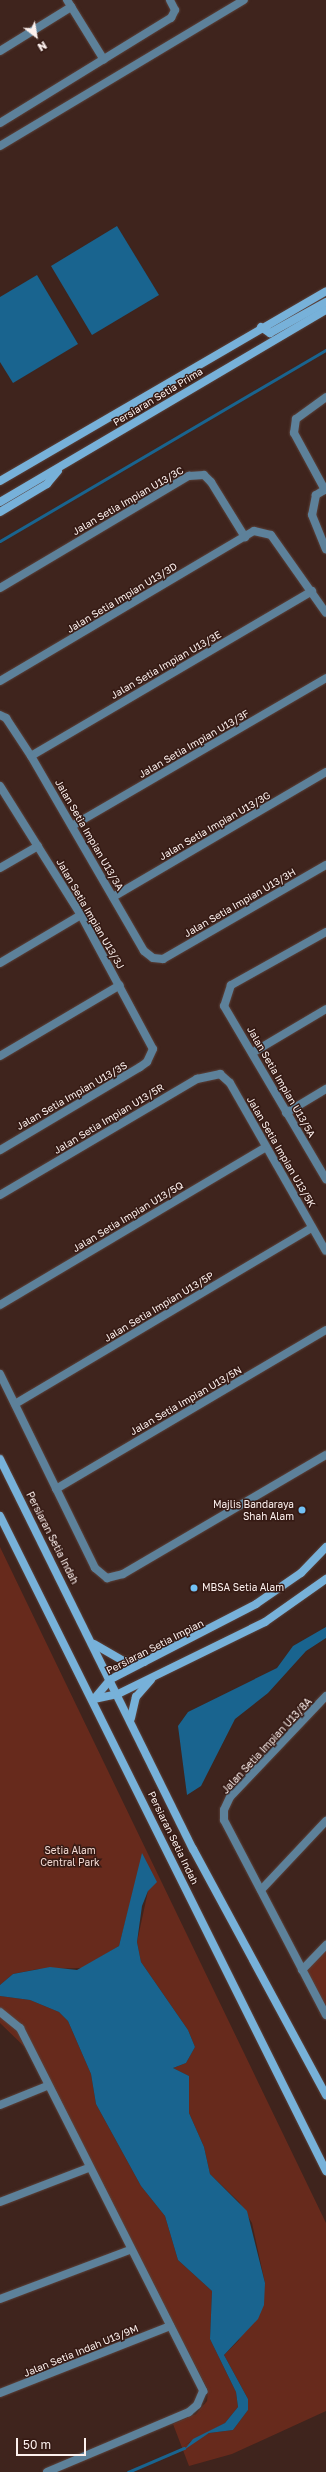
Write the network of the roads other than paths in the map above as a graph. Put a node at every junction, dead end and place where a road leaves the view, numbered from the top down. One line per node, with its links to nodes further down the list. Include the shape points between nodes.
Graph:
1 (170, 0): 5 (street, via 175,10 172,18)
2 (244, 0): 7 (street)
3 (69, 3): 4 (street); 5 (street)
4 (0, 51)
5 (104, 60): 6 (street)
6 (0, 123)
7 (0, 146)
8 (326, 290): 11 (street, Persiaran Setia Prima)
9 (326, 302): 11 (street, via 270,332)
10 (326, 310): 13 (street, Persiaran Setia Prima)
11 (261, 327): 14 (street, Persiaran Setia Prima)
12 (326, 397): 15 (street, via 296,419 294,433)
13 (64, 464): 16 (street, Persiaran Setia Prima); 17 (street, via 47,484)
14 (0, 481)
15 (325, 490): 19 (street, via 316,495 312,515)
16 (0, 502)
17 (0, 512)
18 (245, 537): 20 (street, Jalan Setia Impian U13/3C, via 211,482 204,475 189,476); 21 (street, Jalan Setia Impian U13/3D, via 254,531 271,534); 24 (street, Jalan Setia Impian U13/3D)
19 (326, 549)
20 (0, 588)
21 (312, 591): 22 (street); 26 (street, Jalan Setia Impian U13/3E)
22 (326, 613)
23 (326, 678): 29 (street, Jalan Setia Impian U13/3F)
24 (1, 679)
25 (0, 715): 26 (street, Jalan Setia Impian U13/3A)
26 (31, 756): 29 (street, Jalan Setia Impian U13/3A)
27 (326, 772): 33 (street, Jalan Setia Impian U13/3G)
28 (0, 786): 30 (street, Jalan Setia Impian U13/3J)
29 (72, 826): 33 (street, Jalan Setia Impian U13/3A)
30 (38, 846): 32 (street); 34 (street, Jalan Setia Impian U13/3J)
31 (326, 865): 36 (street, Jalan Setia Impian U13/3H)
32 (0, 868)
33 (114, 897): 36 (street, Jalan Setia Impian U13/3A, via 144,951 153,958)
34 (82, 915): 37 (street); 38 (street, Jalan Setia Impian U13/3J)
35 (326, 932): 40 (street, Jalan Setia Impian U13/5A, via 231,985 224,1006)
36 (164, 959)
37 (0, 963)
38 (120, 985): 41 (street); 42 (street, Jalan Setia Impian U13/3J, via 150,1042)
39 (326, 1009): 40 (street)
40 (252, 1053): 45 (street, Jalan Setia Impian U13/5A)
41 (0, 1056)
42 (151, 1056): 47 (street, Jalan Setia Impian U13/3S, via 140,1067)
43 (230, 1083): 46 (street, Jalan Setia Impian U13/5K); 50 (street, Jalan Setia Impian U13/5R, via 220,1074 197,1079)
44 (326, 1089): 45 (street)
45 (286, 1113): 48 (street, Jalan Setia Impian U13/5A)
46 (266, 1147): 51 (street, Jalan Setia Impian U13/5K); 53 (street, Jalan Setia Impian U13/5Q)
47 (0, 1150)
48 (324, 1169): 49 (street, Jalan Setia Impian U13/5A)
49 (326, 1179)
50 (0, 1195)
51 (312, 1228): 52 (street, Jalan Setia Impian U13/5K); 56 (street, Jalan Setia Impian U13/5P)
52 (326, 1251)
53 (0, 1305)
54 (326, 1330): 59 (street, Jalan Setia Impian U13/5N)
55 (0, 1374): 56 (street)
56 (15, 1404): 59 (street)
57 (326, 1455): 59 (street, via 115,1578 107,1578 95,1568)
58 (0, 1459): 63 (street, Persiaran Setia Indah)
59 (56, 1489)
60 (0, 1516): 69 (street, Persiaran Setia Indah)
61 (326, 1547): 64 (street, Persiaran Setia Impian, via 301,1573 256,1604)
62 (326, 1578): 65 (street, via 265,1622)
63 (93, 1644): 64 (street, via 124,1661); 66 (street, Persiaran Setia Indah)
64 (146, 1662): 66 (street, Persiaran Setia Impian)
65 (154, 1676): 67 (street); 70 (street, via 136,1697 130,1709)
66 (111, 1679): 67 (street, Persiaran Setia Indah); 69 (street, Persiaran Setia Impian)
67 (118, 1694): 69 (street); 70 (street, Persiaran Setia Indah)
68 (326, 1696): 72 (street, Jalan Setia Impian U13/8A, via 230,1797 224,1810 224,1820)
69 (94, 1699): 81 (street, Persiaran Setia Indah)
70 (132, 1722): 78 (street, Persiaran Setia Indah, via 193,1849)
71 (326, 1821): 72 (street)
72 (261, 1890): 74 (street)
73 (326, 1945): 74 (street)
74 (302, 1970): 76 (street)
75 (0, 2012): 77 (street, via 20,2028)
76 (326, 2015)
77 (47, 2086): 79 (street); 80 (street)
78 (326, 2096)
79 (0, 2104)
80 (88, 2168): 82 (street); 83 (street)
81 (326, 2171)
82 (0, 2202)
83 (130, 2250): 84 (street); 85 (street)
84 (0, 2299)
85 (170, 2326): 86 (street, Jalan Setia Indah U13/9M); 87 (street, via 203,2391 197,2405)
86 (0, 2393)
87 (47, 2472)

